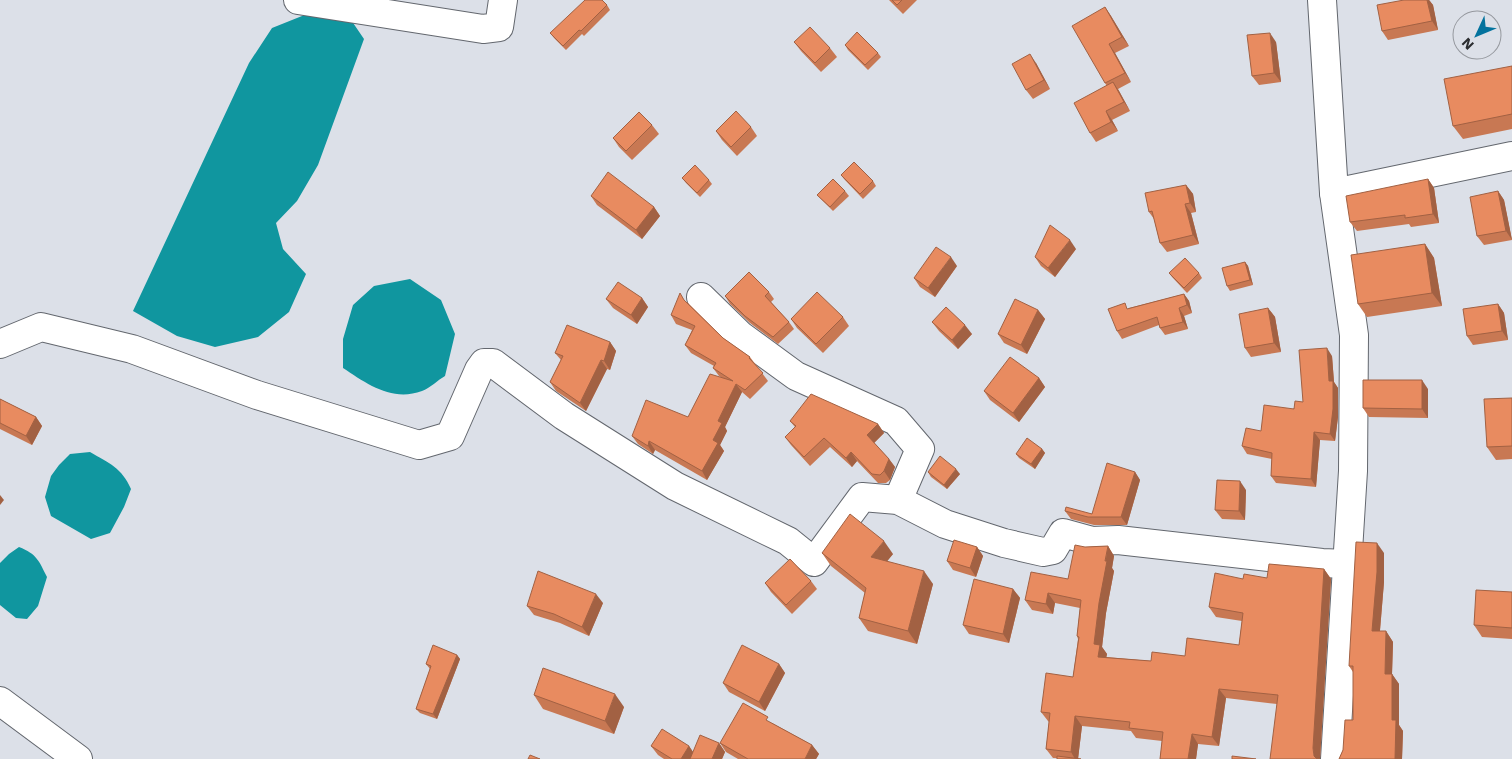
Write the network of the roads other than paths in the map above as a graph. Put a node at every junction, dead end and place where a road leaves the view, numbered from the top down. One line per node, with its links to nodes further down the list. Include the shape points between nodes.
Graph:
1 (298, 0): 2 (street, via 483,30 499,27)
2 (503, 0)
3 (1322, 0): 5 (street)
4 (1512, 156): 5 (street)
5 (1334, 193): 9 (street, via 1354,335 1353,471)
6 (701, 297): 8 (street, via 740,336 796,376 896,422 920,450)
7 (0, 344): 8 (street, via 41,327 132,349 257,395 419,445 450,436 479,370 484,364 493,362 564,416 675,486 788,540 814,562 862,497)
8 (898, 500): 9 (street, via 945,524 1043,552 1053,550 1063,533 1092,541 1118,540)
9 (1347, 564): 12 (street)
10 (0, 701): 11 (street)
11 (78, 759)
12 (1335, 759)

